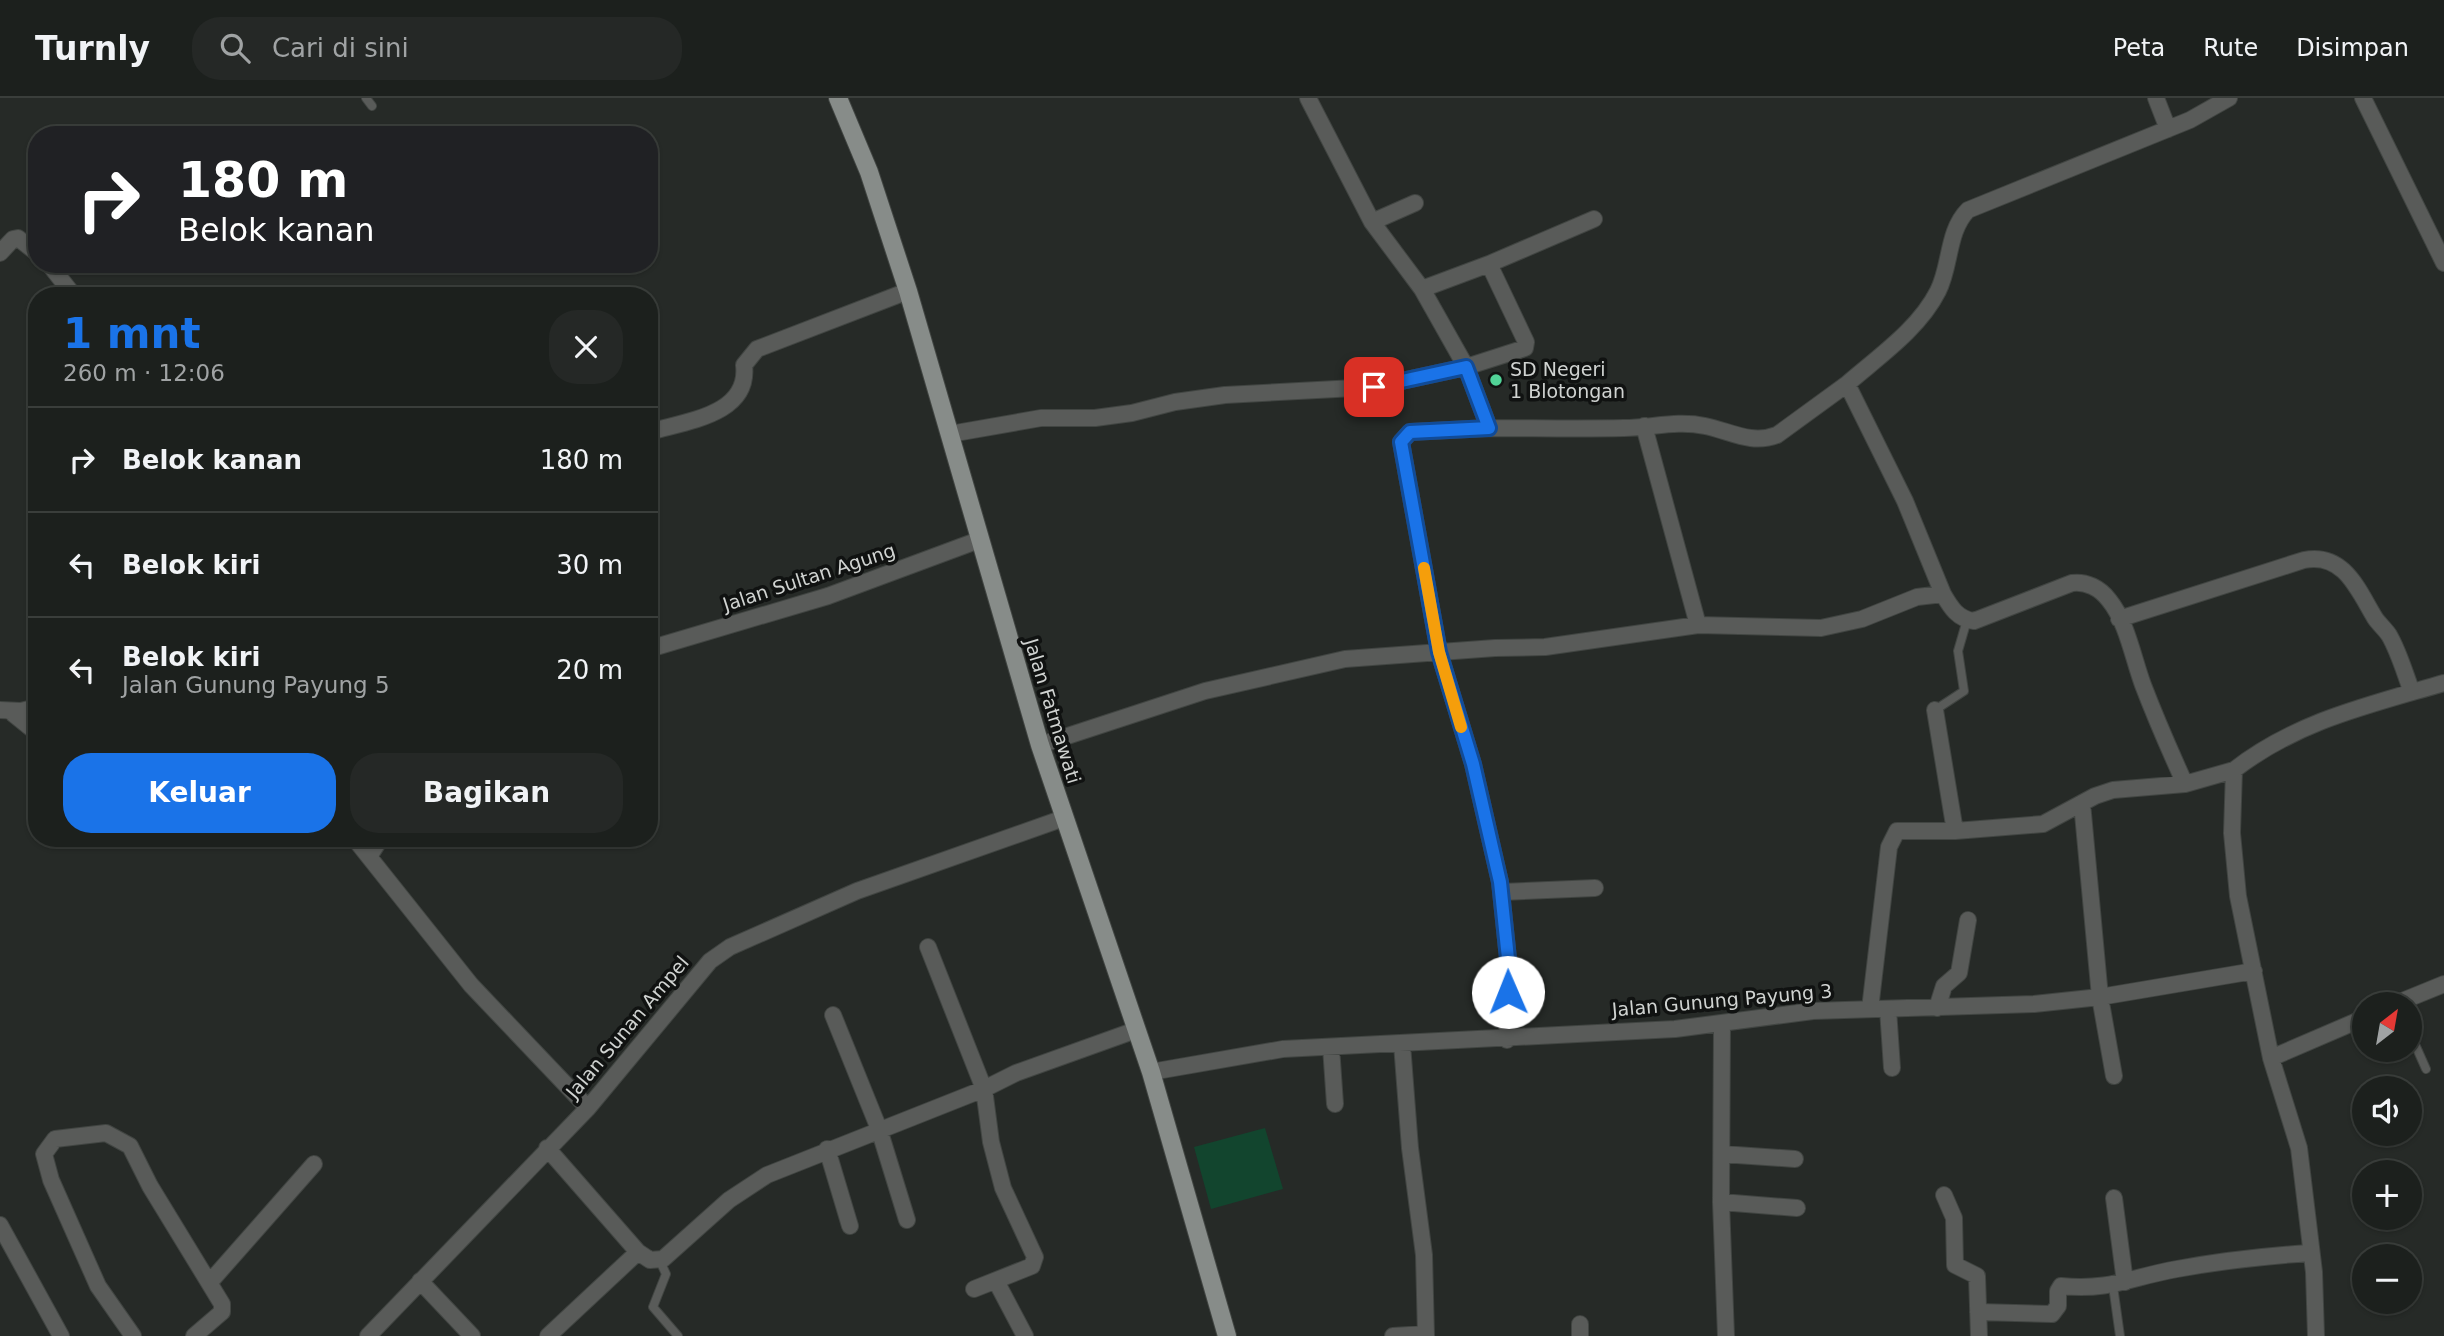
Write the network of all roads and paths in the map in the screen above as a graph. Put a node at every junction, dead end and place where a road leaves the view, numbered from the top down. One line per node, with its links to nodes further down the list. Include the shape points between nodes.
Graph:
1 (838, 98): 17 (main road, Jalan Fatmawati, via 869,172)
2 (1308, 98): 9 (street)
3 (2156, 98): 6 (street)
4 (2229, 98): 6 (street)
5 (2363, 98): 12 (street)
6 (2168, 129): 19 (street, via 1968,210 1956,227 1940,288 1930,306)
7 (1415, 203): 9 (street)
8 (1594, 219): 13 (street)
9 (1372, 222): 16 (street)
10 (28, 246): 11 (street, via 19,238 12,239)
11 (0, 253)
12 (2444, 263)
13 (1489, 264): 16 (street); 18 (street, via 1525,348)
14 (56, 273): 15 (street)
15 (67, 287)
16 (1422, 289): 18 (street)
17 (908, 291): 22 (street, via 757,349 744,365 741,394 723,409); 23 (main road, Jalan Fatmawati)
18 (1466, 367): 21 (street); 23 (street, via 1374,387 1225,395 1120,415 1041,418)
19 (1847, 384): 20 (street, via 1766,439 1704,425); 25 (street, via 1905,501)
20 (1644, 426): 21 (street); 28 (street)
21 (1489, 428): 30 (street, via 1410,432 1401,442)
22 (658, 429)
23 (950, 434): 24 (main road, Jalan Fatmawati)
24 (979, 540): 29 (street, Jalan Sultan Agung, via 828,596); 37 (main road, Jalan Fatmawati)
25 (1943, 594): 27 (street, via 1952,610); 28 (street, via 1917,597 1862,619 1821,628)
26 (2119, 619): 27 (street, via 2096,587 2080,582); 32 (street, via 2304,560 2325,559 2357,586 2389,636); 39 (street)
27 (1967, 620): 34 (lane, via 1958,651 1964,691)
28 (1698, 625): 30 (street, via 1545,648)
29 (658, 646)
30 (1439, 652): 37 (street, via 1345,659 1205,691); 47 (street, via 1473,764)
31 (2444, 683): 32 (street)
32 (2413, 692): 38 (street, via 2343,712 2292,733)
33 (28, 708): 35 (street)
34 (1935, 710): 42 (street)
35 (5, 711): 36 (street)
36 (28, 727)
37 (1040, 745): 41 (main road, Jalan Fatmawati)
38 (2234, 770): 39 (street); 50 (street, via 2232,833 2238,896)
39 (2185, 784): 40 (street, via 2113,790)
40 (2082, 803): 42 (street, via 2043,824); 53 (street)
41 (1064, 818): 60 (main road, Jalan Fatmawati); 72 (street, Jalan Sunan Ampel, via 857,891 730,947 694,979)
42 (1955, 831): 55 (street, via 1906,830 1893,835)
43 (362, 847): 45 (street)
44 (375, 847): 45 (street)
45 (370, 855): 72 (street, via 471,985)
46 (1595, 888): 47 (street)
47 (1502, 892): 61 (street, via 1509,968)
48 (1968, 920): 54 (street, via 1959,973 1944,986)
49 (928, 947): 70 (street)
50 (2254, 971): 53 (street, Jalan Gunung Payung 3); 64 (street)
51 (2444, 984): 52 (street)
52 (2422, 993)
53 (2100, 997): 54 (street, Jalan Gunung Payung 3); 69 (street)
54 (1937, 1008): 56 (street, Jalan Gunung Payung 3)
55 (1870, 1009): 56 (street, Jalan Gunung Payung 3); 59 (street, Jalan Gunung Payung 3, via 1813,1011)
56 (1888, 1009): 66 (street)
57 (833, 1015): 73 (street)
58 (2352, 1023): 64 (street)
59 (1722, 1024): 61 (street, Jalan Gunung Payung 3); 76 (street)
60 (1136, 1030): 68 (main road, Jalan Fatmawati); 70 (street)
61 (1507, 1040): 62 (street, Jalan Gunung Payung 3)
62 (1402, 1044): 63 (street, Jalan Gunung Payung 3); 95 (street, via 1424,1255)
63 (1331, 1047): 68 (street, Jalan Gunung Payung 3, via 1283,1049); 71 (street)
64 (2272, 1058): 87 (street, via 2299,1148)
65 (2422, 1060): 67 (lane)
66 (1892, 1068)
67 (2426, 1069)
68 (1151, 1072): 104 (main road, Jalan Fatmawati)
69 (2114, 1076)
70 (984, 1089): 73 (street); 90 (street, via 1003,1188 1035,1257 1032,1266)
71 (1335, 1104)
72 (589, 1108): 74 (street, Jalan Sunan Ampel)
73 (879, 1129): 75 (street); 83 (street)
74 (547, 1148): 86 (street); 89 (street, Jalan Sunan Ampel)
75 (827, 1149): 85 (street); 88 (street, via 748,1186)
76 (1722, 1154): 77 (street); 81 (street)
77 (1795, 1158)
78 (314, 1164): 91 (street)
79 (1944, 1195): 94 (street, via 1954,1218 1955,1265 1977,1276)
80 (2114, 1198): 92 (street)
81 (1721, 1202): 82 (street); 106 (street)
82 (1797, 1208)
83 (907, 1220)
84 (0, 1225): 96 (street)
85 (850, 1226)
86 (638, 1252): 88 (street); 101 (street)
87 (2310, 1253): 92 (street, via 2173,1269); 109 (street)
88 (660, 1261): 102 (lane, via 666,1274 653,1307)
89 (420, 1281): 99 (street, Jalan Sunan Ampel); 100 (street)
90 (996, 1281): 93 (street); 103 (street)
91 (210, 1282): 97 (street, via 130,1146 106,1133 55,1139 44,1154 51,1180 98,1286); 98 (street, via 223,1308)
92 (2119, 1284): 94 (street, via 2062,1286 2052,1314); 108 (lane)
93 (975, 1290)
94 (1978, 1312): 107 (street)
95 (1426, 1335): 105 (street)
96 (61, 1336)
97 (132, 1336)
98 (194, 1336)
99 (368, 1336)
100 (472, 1336)
101 (548, 1336)
102 (678, 1336)
103 (1025, 1336)
104 (1227, 1336)
105 (1393, 1336)
106 (1726, 1336)
107 (1979, 1336)
108 (2120, 1336)
109 (2316, 1336)

